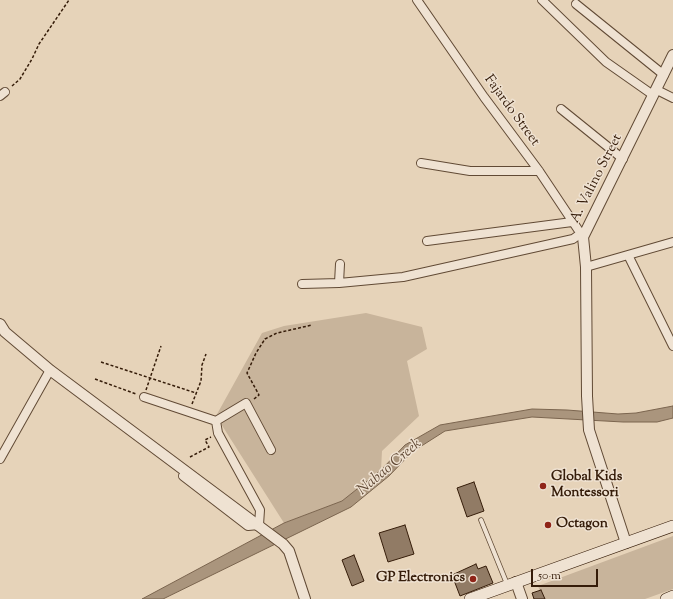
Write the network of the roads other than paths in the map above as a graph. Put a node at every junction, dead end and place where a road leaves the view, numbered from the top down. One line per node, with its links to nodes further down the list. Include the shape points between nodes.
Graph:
1 (417, 0): 11 (street, Fajardo Street)
2 (542, 0): 6 (street, via 606,62)
3 (576, 4): 5 (street)
4 (673, 55): 5 (street, A. Valino Street)
5 (664, 75): 6 (street, A. Valino Street)
6 (655, 93): 7 (street); 9 (street, A. Valino Street)
7 (673, 98)
8 (561, 109): 9 (street)
9 (623, 159): 13 (street, A. Valino Street)
10 (421, 163): 11 (street, via 470,171)
11 (539, 171): 12 (street, Fajardo Street)
12 (572, 222): 13 (street, Fajardo Street); 14 (street)
13 (582, 235): 18 (street, A. Valino Street); 19 (street, via 403,277)
14 (427, 241)
15 (673, 242): 16 (street)
16 (628, 255): 18 (street); 22 (street)
17 (340, 264): 19 (street)
18 (586, 267): 32 (street, A. Valino Street, via 587,396 590,430)
19 (339, 283): 20 (street)
20 (302, 284)
21 (0, 324): 23 (street, via 5,332)
22 (673, 346)
23 (50, 370): 27 (street); 31 (street)
24 (144, 397): 25 (street)
25 (216, 421): 26 (street, via 246,403); 31 (street, via 218,433 260,510)
26 (270, 450)
27 (0, 459)
28 (183, 476): 31 (street, via 248,526)
29 (481, 520): 33 (lane)
30 (673, 526): 32 (main road)
31 (262, 528): 35 (street, via 289,551)
32 (626, 543): 33 (main road)
33 (512, 584): 36 (main road); 37 (street)
34 (673, 596): 38 (main road)
35 (305, 599)
36 (470, 599)
37 (522, 599)
38 (666, 599)

